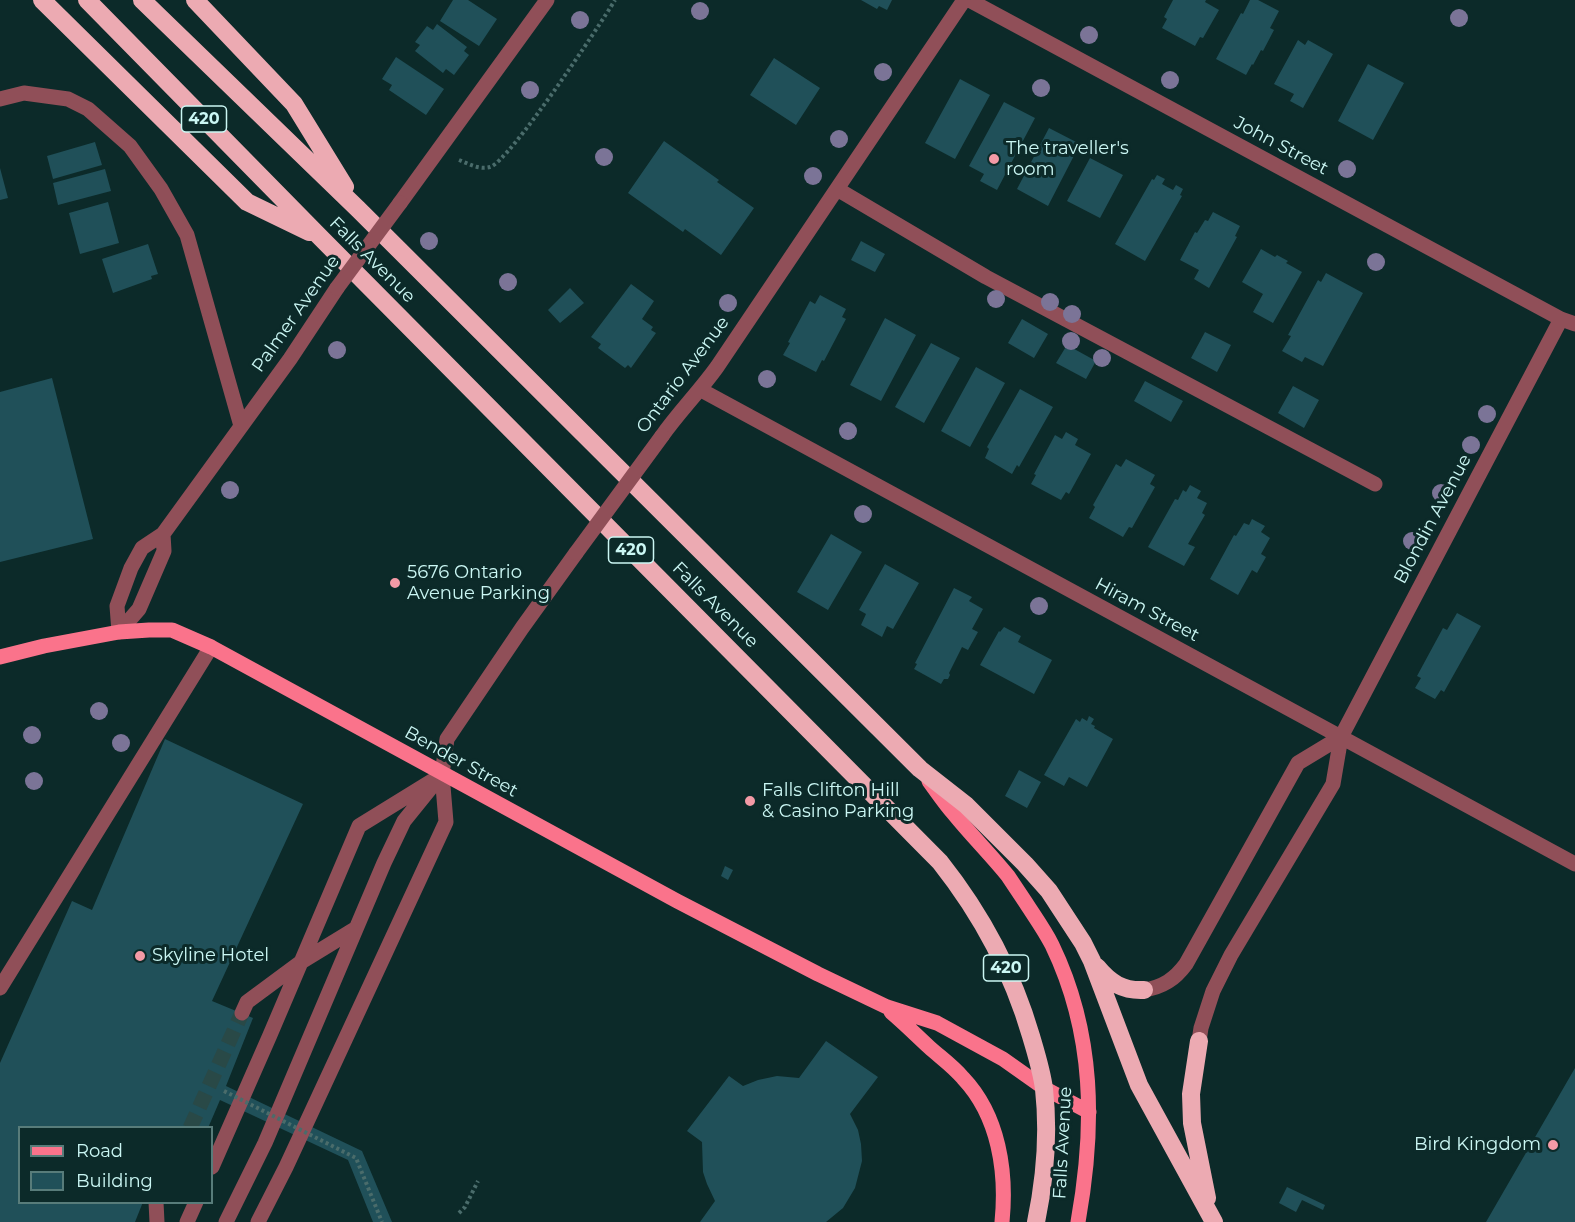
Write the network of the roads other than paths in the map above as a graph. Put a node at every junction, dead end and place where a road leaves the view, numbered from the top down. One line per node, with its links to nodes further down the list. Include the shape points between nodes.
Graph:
1 (42, 0): 11 (highway, via 247,202)
2 (87, 0): 11 (highway, Falls Avenue / 420)
3 (142, 0): 10 (highway, Falls Avenue / 420)
4 (195, 0): 10 (highway, via 294,104)
5 (547, 0): 14 (street, Palmer Avenue, bridge)
6 (964, 0): 9 (street, Ontario Avenue)
7 (969, 0): 12 (street, John Street)
8 (0, 99): 14 (street, via 24,93 68,99 88,109 130,146 187,235)
9 (837, 189): 13 (street, Ontario Avenue); 15 (street, via 986,277)
10 (358, 209): 21 (highway, Falls Avenue / 420)
11 (321, 238): 32 (highway, Falls Avenue / 420, via 940,862 983,922 1014,985)
12 (1568, 322): 20 (street, Blondin Avenue)
13 (701, 390): 20 (street, Hiram Street); 22 (street, Ontario Avenue, bridge, via 675,417 576,553 447,739)
14 (241, 426): 16 (street, Palmer Avenue)
15 (1375, 484)
16 (163, 534): 17 (street, Palmer Avenue, via 164,551 139,609); 17 (street, Palmer Avenue, via 142,548 131,568 117,606)
17 (119, 632): 18 (main road, Bender Street, via 172,630); 19 (main road, Bender Street)
18 (211, 647): 22 (main road, Bender Street); 27 (street)
19 (0, 657)
20 (1341, 737): 23 (street, Hiram Street); 28 (street, via 1298,763 1186,964 1172,980); 31 (street, Blondin Avenue, via 1333,784 1231,956 1213,991)
21 (920, 770): 25 (highway, via 966,805 1033,873); 33 (main road, Falls Avenue, via 1008,877 1051,943 1083,1040)
22 (442, 774): 24 (street, via 404,821); 26 (street, via 358,826); 29 (main road, Bender Street, via 685,906); 40 (street, Ontario Avenue, via 446,822)
23 (1575, 864)
24 (355, 929): 26 (street); 39 (street, via 265,1143)
25 (1092, 961): 28 (highway, via 1122,988); 44 (highway, via 1139,1085)
26 (301, 962): 30 (street, via 246,1002); 34 (street)
27 (0, 988)
28 (1144, 990)
29 (887, 1007): 32 (main road, Bender Street, via 937,1023 1003,1059); 41 (main road, Bender Street, via 963,1077 988,1115 1000,1158)
30 (242, 1013)
31 (1199, 1041): 44 (highway, via 1191,1094 1192,1123 1206,1197)
32 (1044, 1088): 33 (main road, Bender Street); 42 (highway, Falls Avenue / 420, via 1045,1168)
33 (1089, 1112): 43 (main road, Falls Avenue)
34 (213, 1165)
35 (156, 1204): 37 (street)
36 (196, 1204): 38 (street)
37 (157, 1222)
38 (187, 1222)
39 (226, 1222)
40 (258, 1222)
41 (1002, 1222)
42 (1036, 1222)
43 (1078, 1222)
44 (1215, 1222)

